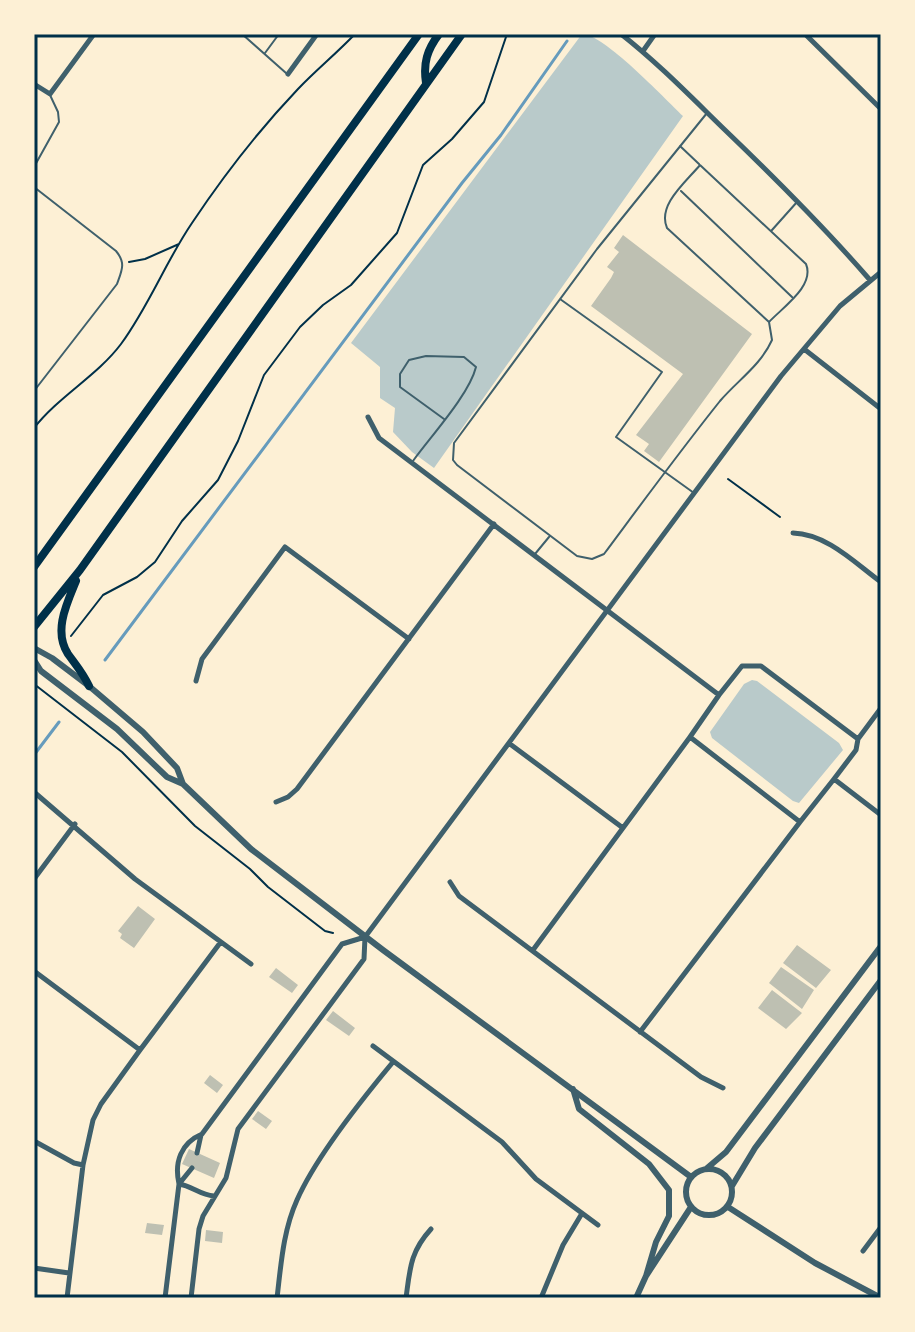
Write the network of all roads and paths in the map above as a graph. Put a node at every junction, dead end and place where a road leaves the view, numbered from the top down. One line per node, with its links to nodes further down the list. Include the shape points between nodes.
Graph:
1 (94, 34): 18 (street)
2 (242, 34): 14 (lane)
3 (279, 34): 14 (lane)
4 (317, 34): 15 (street)
5 (355, 34): 28 (path, via 267,123)
6 (419, 34): 50 (main road)
7 (439, 34): 16 (main road, via 426,55)
8 (462, 34): 16 (main road)
9 (507, 34): 56 (path, via 484,102 423,165 397,233 351,285 291,339 264,375 218,480 155,562 103,595)
10 (621, 34): 13 (street)
11 (655, 34): 13 (street)
12 (806, 34): 19 (street)
13 (643, 51): 20 (street)
14 (265, 54): 15 (lane)
15 (288, 74)
16 (426, 83): 51 (main road)
17 (34, 84): 18 (street)
18 (50, 94): 23 (lane, via 59,122)
19 (881, 109)
20 (707, 112): 21 (lane); 26 (street)
21 (679, 145): 22 (lane); 33 (lane)
22 (700, 165): 25 (lane); 27 (lane)
23 (34, 167)
24 (34, 187): 29 (lane, via 116,251)
25 (680, 190): 32 (lane); 34 (lane, via 664,213 667,228)
26 (798, 202): 27 (lane); 31 (street)
27 (771, 231): 32 (lane, via 809,271 805,285)
28 (180, 244): 29 (path); 40 (path, via 121,344)
29 (123, 263): 36 (lane, via 117,284)
30 (881, 272): 31 (street)
31 (870, 280): 35 (street)
32 (792, 298): 34 (lane)
33 (560, 299): 42 (lane, via 662,372 616,437); 48 (lane, via 452,451 457,465)
34 (769, 322): 42 (lane, via 769,346)
35 (804, 349): 37 (street); 44 (street)
36 (34, 391)
37 (881, 409)
38 (368, 417): 41 (street, via 379,438)
39 (444, 419): 39 (lane, via 473,380 476,367 464,357 409,360 400,374 400,387); 41 (lane)
40 (34, 428)
41 (412, 462): 46 (street)
42 (665, 472): 44 (lane); 48 (lane, via 604,554 577,556)
43 (728, 479): 45 (path)
44 (695, 494): 53 (street)
45 (780, 517)
46 (494, 524): 49 (street); 55 (street)
47 (793, 533): 52 (street, via 821,538)
48 (550, 536): 49 (lane)
49 (535, 554): 53 (street)
50 (34, 567)
51 (80, 570): 54 (main road); 56 (main road, via 63,615)
52 (881, 582)
53 (609, 611): 62 (street); 66 (street)
54 (34, 627)
55 (409, 639): 59 (street, via 285,547 202,659); 70 (street, via 297,789)
56 (64, 644): 61 (main road)
57 (34, 648): 61 (street)
58 (34, 660): 68 (street, via 167,777)
59 (196, 681)
60 (34, 684): 77 (path, via 122,752 185,817 268,887)
61 (89, 686): 68 (street, via 143,732 177,768)
62 (719, 695): 64 (street); 65 (street, via 742,666 761,666)
63 (881, 708): 65 (street)
64 (690, 737): 72 (street); 74 (street)
65 (858, 739): 67 (street)
66 (510, 744): 74 (street); 78 (street)
67 (834, 779): 71 (street); 72 (street)
68 (183, 784): 78 (street, via 251,849)
69 (34, 792): 73 (street)
70 (276, 802)
71 (881, 815)
72 (800, 822): 85 (street)
73 (75, 824): 75 (street); 79 (street, via 135,879)
74 (623, 828): 81 (street)
75 (34, 879)
76 (450, 882): 81 (street, via 459,896)
77 (333, 933)
78 (365, 937): 90 (street); 91 (street, via 342,944); 100 (street, via 364,959 238,1129 229,1168)
79 (220, 943): 82 (street); 87 (street)
80 (881, 946): 96 (street, via 726,1152)
81 (533, 950): 85 (street)
82 (251, 964)
83 (34, 971): 87 (street)
84 (881, 980): 99 (street)
85 (640, 1032): 89 (street)
86 (373, 1046): 88 (street)
87 (140, 1050): 94 (street, via 93,1120)
88 (393, 1062): 103 (street, via 502,1142 536,1179); 114 (street, via 296,1201)
89 (723, 1088)
90 (573, 1089): 97 (street); 110 (street, via 579,1109 649,1164 669,1190 669,1216)
91 (202, 1134): 93 (street); 98 (street, via 182,1150)
92 (34, 1141): 94 (street)
93 (197, 1153)
94 (83, 1165): 109 (street)
95 (192, 1168): 98 (street)
96 (706, 1169): 97 (street); 99 (street, via 725,1175)
97 (691, 1177): 101 (street, via 685,1192)
98 (179, 1184): 100 (street); 112 (street)
99 (732, 1186): 102 (street)
100 (215, 1196): 113 (street, via 199,1229)
101 (691, 1207): 102 (street, via 713,1216); 110 (street)
102 (728, 1207): 118 (street)
103 (581, 1215): 104 (street); 116 (street)
104 (598, 1225)
105 (881, 1227): 107 (street)
106 (431, 1229): 115 (street, via 414,1254)
107 (863, 1251)
108 (34, 1268): 109 (street)
109 (69, 1273): 111 (street)
110 (646, 1276): 117 (street)
111 (67, 1298)
112 (165, 1298)
113 (191, 1298)
114 (277, 1298)
115 (406, 1298)
116 (541, 1298)
117 (636, 1298)
118 (881, 1298)

